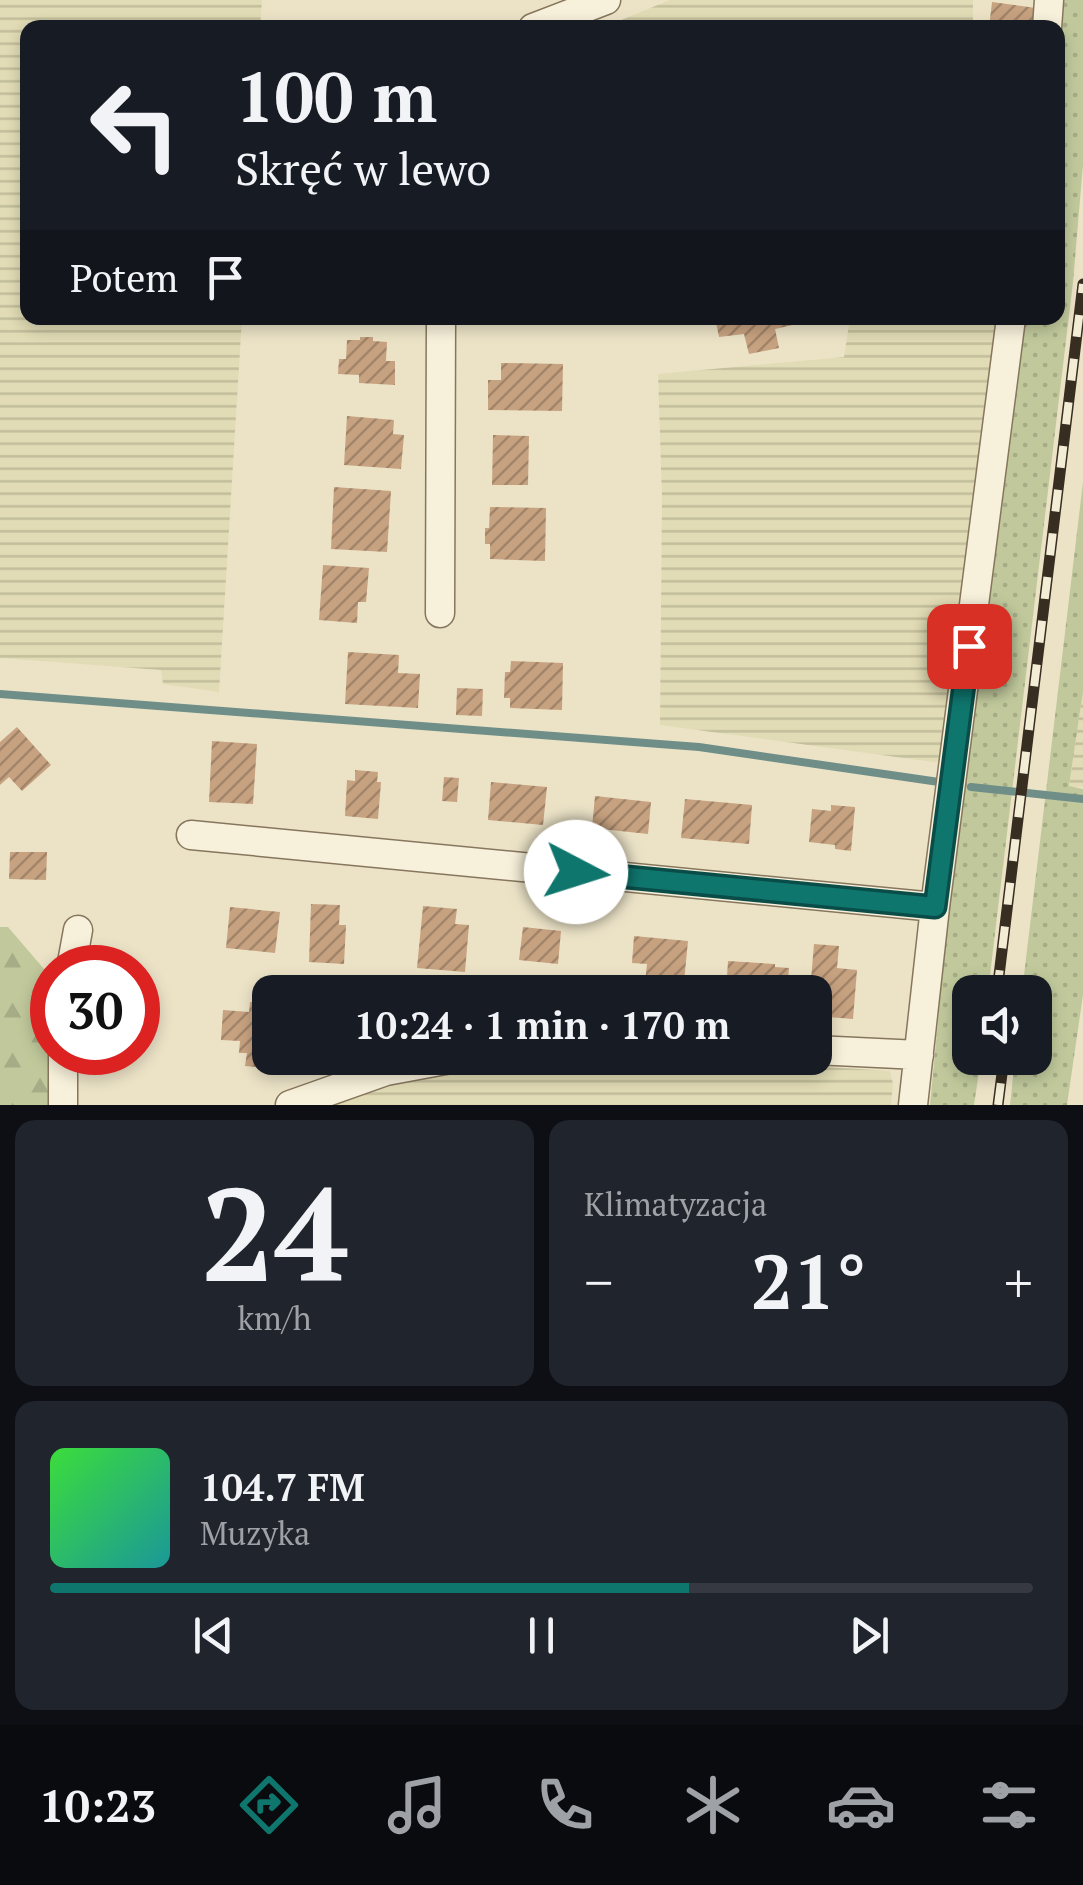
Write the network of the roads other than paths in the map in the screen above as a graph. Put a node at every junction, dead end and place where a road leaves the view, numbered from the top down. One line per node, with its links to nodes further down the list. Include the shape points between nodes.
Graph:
1 (606, 0): 2 (street)
2 (554, 20)
3 (440, 325): 5 (street)
4 (1010, 325): 7 (street)
5 (440, 613)
6 (190, 835): 7 (street)
7 (935, 907): 11 (street)
8 (78, 930): 9 (street)
9 (76, 945)
10 (832, 1051): 11 (street)
11 (919, 1055): 16 (street)
12 (63, 1075): 14 (street)
13 (375, 1075): 15 (street)
14 (63, 1105)
15 (290, 1105)
16 (913, 1105)

